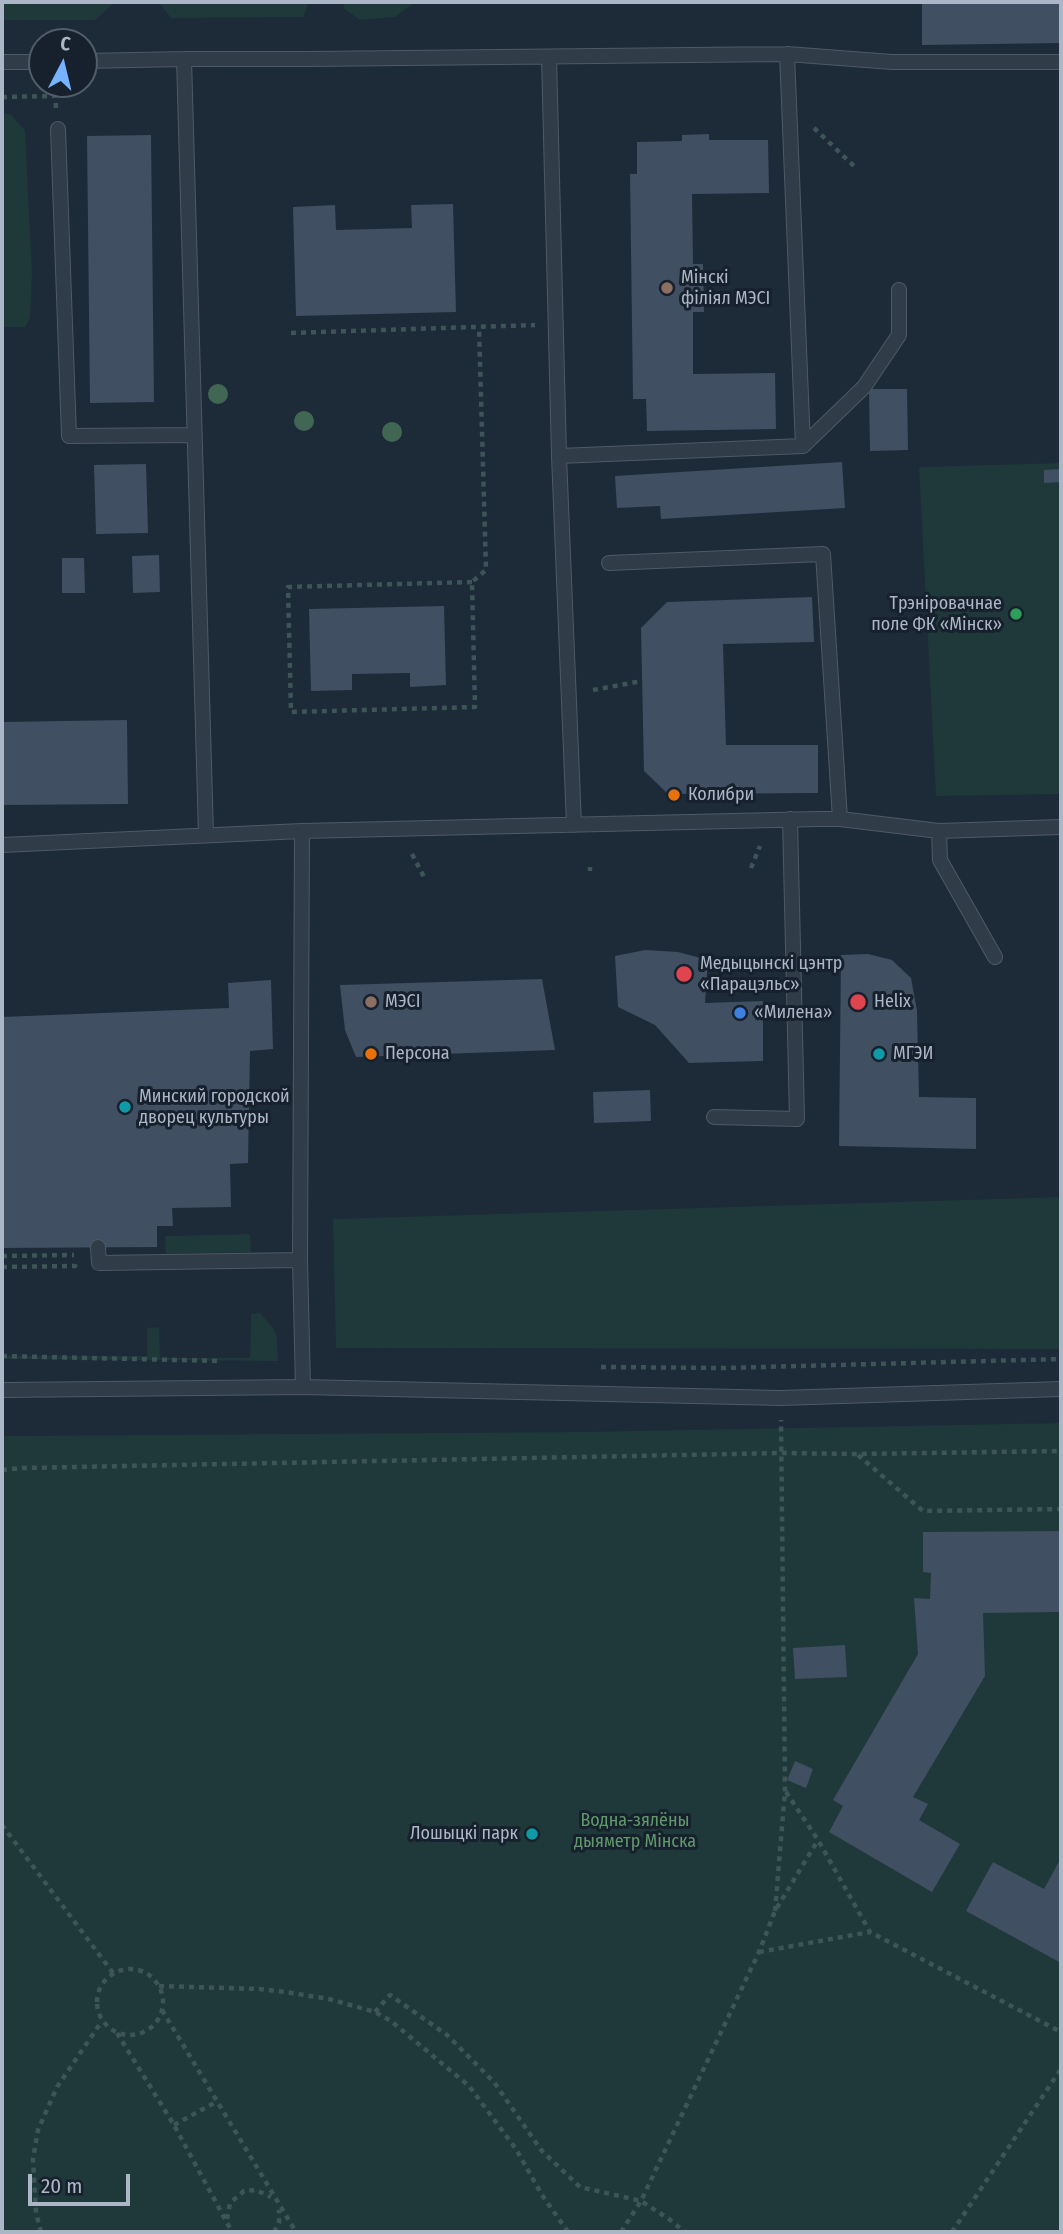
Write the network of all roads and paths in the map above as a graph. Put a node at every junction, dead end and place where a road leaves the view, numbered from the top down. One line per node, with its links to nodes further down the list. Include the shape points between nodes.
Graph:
1 (787, 54): 2 (lane); 7 (lane, via 892,62); 9 (lane)
2 (549, 57): 3 (lane); 13 (lane)
3 (184, 59): 4 (lane); 16 (lane)
4 (98, 61)
5 (2, 62): 6 (lane)
6 (28, 62)
7 (1061, 62)
8 (2, 97): 10 (path, via 55,96)
9 (788, 103): 11 (path); 17 (lane)
10 (58, 129): 16 (lane, via 69,436)
11 (855, 167)
12 (899, 290): 17 (lane, via 899,335 864,387)
13 (555, 325): 14 (path); 18 (lane)
14 (478, 327): 15 (path); 20 (path, via 486,570)
15 (291, 333)
16 (195, 435): 29 (lane)
17 (803, 446): 18 (lane)
18 (559, 456): 22 (lane)
19 (609, 563): 24 (lane, via 823,554)
20 (472, 582): 20 (path, via 475,707 291,712 288,587)
21 (642, 681): 22 (path)
22 (567, 691): 25 (lane)
23 (790, 819): 24 (lane); 25 (lane); 36 (lane, via 797,1119)
24 (840, 819): 28 (lane)
25 (574, 825): 27 (lane)
26 (1061, 827): 28 (lane)
27 (302, 831): 29 (lane); 40 (lane)
28 (939, 831): 35 (lane, via 940,860)
29 (206, 835): 30 (lane)
30 (2, 845)
31 (760, 846): 33 (path)
32 (412, 854): 34 (path)
33 (751, 868)
34 (425, 879)
35 (995, 957)
36 (714, 1117)
37 (98, 1247): 40 (lane, via 99,1263)
38 (76, 1255): 39 (path)
39 (2, 1256)
40 (300, 1260): 47 (lane)
41 (75, 1266): 42 (path)
42 (2, 1267)
43 (2, 1356): 45 (path)
44 (1061, 1359): 46 (path)
45 (234, 1361)
46 (588, 1367)
47 (303, 1388): 49 (lane); 50 (lane)
48 (1061, 1389): 50 (lane)
49 (2, 1390)
50 (780, 1398): 52 (path)
51 (1061, 1451): 53 (path)
52 (783, 1453): 53 (path); 54 (path); 56 (path)
53 (857, 1454): 55 (path, via 923,1511)
54 (2, 1470)
55 (1061, 1509)
56 (785, 1791): 58 (path); 59 (path)
57 (2, 1825): 62 (path)
58 (818, 1840): 59 (path); 60 (path)
59 (775, 1912): 61 (path)
60 (870, 1931): 61 (path); 67 (path)
61 (759, 1952): 72 (path)
62 (113, 1973): 63 (path, via 134,1969); 66 (path, via 97,1997)
63 (159, 1986): 64 (path); 65 (path, via 286,1992)
64 (162, 2011): 68 (path, via 157,2021 139,2034); 70 (path)
65 (375, 2012): 72 (path, via 390,1995 447,2035 494,2082 541,2150 580,2187); 78 (path, via 401,2028 469,2086 516,2149)
66 (102, 2021): 68 (path); 75 (path, via 57,2087 38,2130 33,2159)
67 (1061, 2032)
68 (117, 2033): 71 (path)
69 (1061, 2070): 81 (path)
70 (216, 2102): 71 (path); 73 (path)
71 (174, 2125): 74 (path)
72 (641, 2201): 79 (path); 80 (path)
73 (276, 2202): 74 (path, via 262,2191 244,2191 230,2203); 76 (path, via 280,2216); 77 (path)
74 (231, 2230)
75 (41, 2232)
76 (274, 2232)
77 (296, 2232)
78 (568, 2232)
79 (621, 2232)
80 (685, 2232)
81 (952, 2232)

